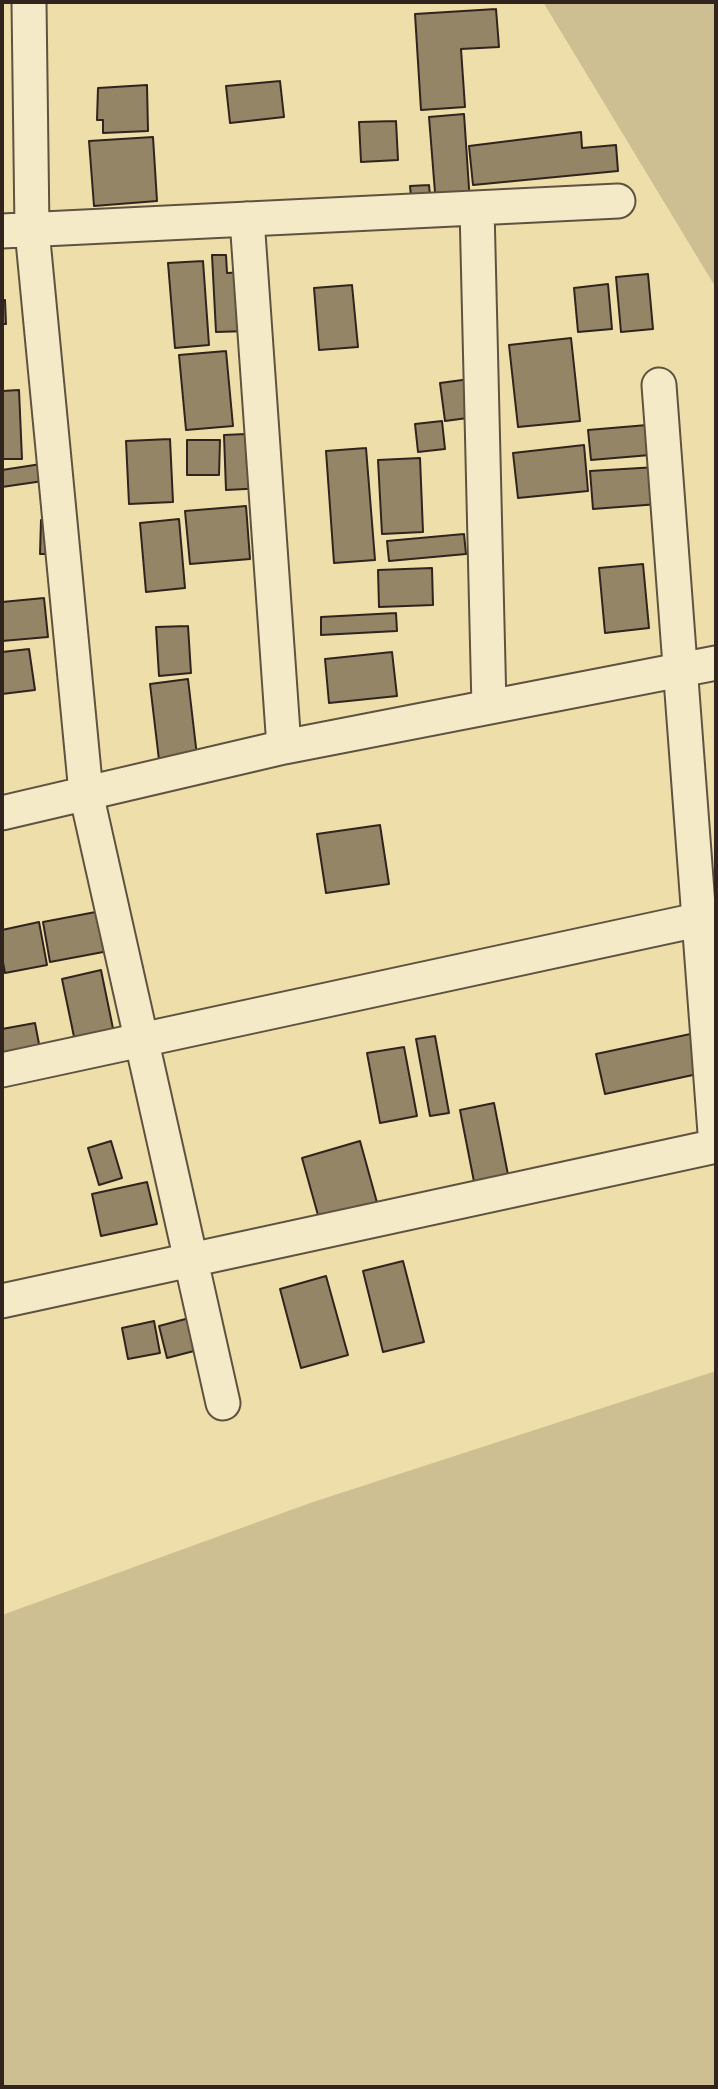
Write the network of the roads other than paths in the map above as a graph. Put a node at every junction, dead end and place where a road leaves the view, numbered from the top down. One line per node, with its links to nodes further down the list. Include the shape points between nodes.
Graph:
1 (29, 2): 5 (street)
2 (618, 201): 3 (street)
3 (477, 208): 4 (street); 9 (street)
4 (247, 219): 5 (street); 10 (street)
5 (17, 231): 11 (street)
6 (659, 385): 8 (street)
7 (716, 663): 8 (street)
8 (680, 670): 9 (street); 13 (street)
9 (489, 707): 10 (street)
10 (284, 747): 11 (street)
11 (86, 793): 12 (street); 14 (street)
12 (2, 813)
13 (708, 918): 14 (street); 16 (street, via 716,1146)
14 (142, 1041): 15 (street); 16 (street)
15 (2, 1070)
16 (191, 1260): 17 (street); 18 (street)
17 (2, 1301)
18 (223, 1403)

